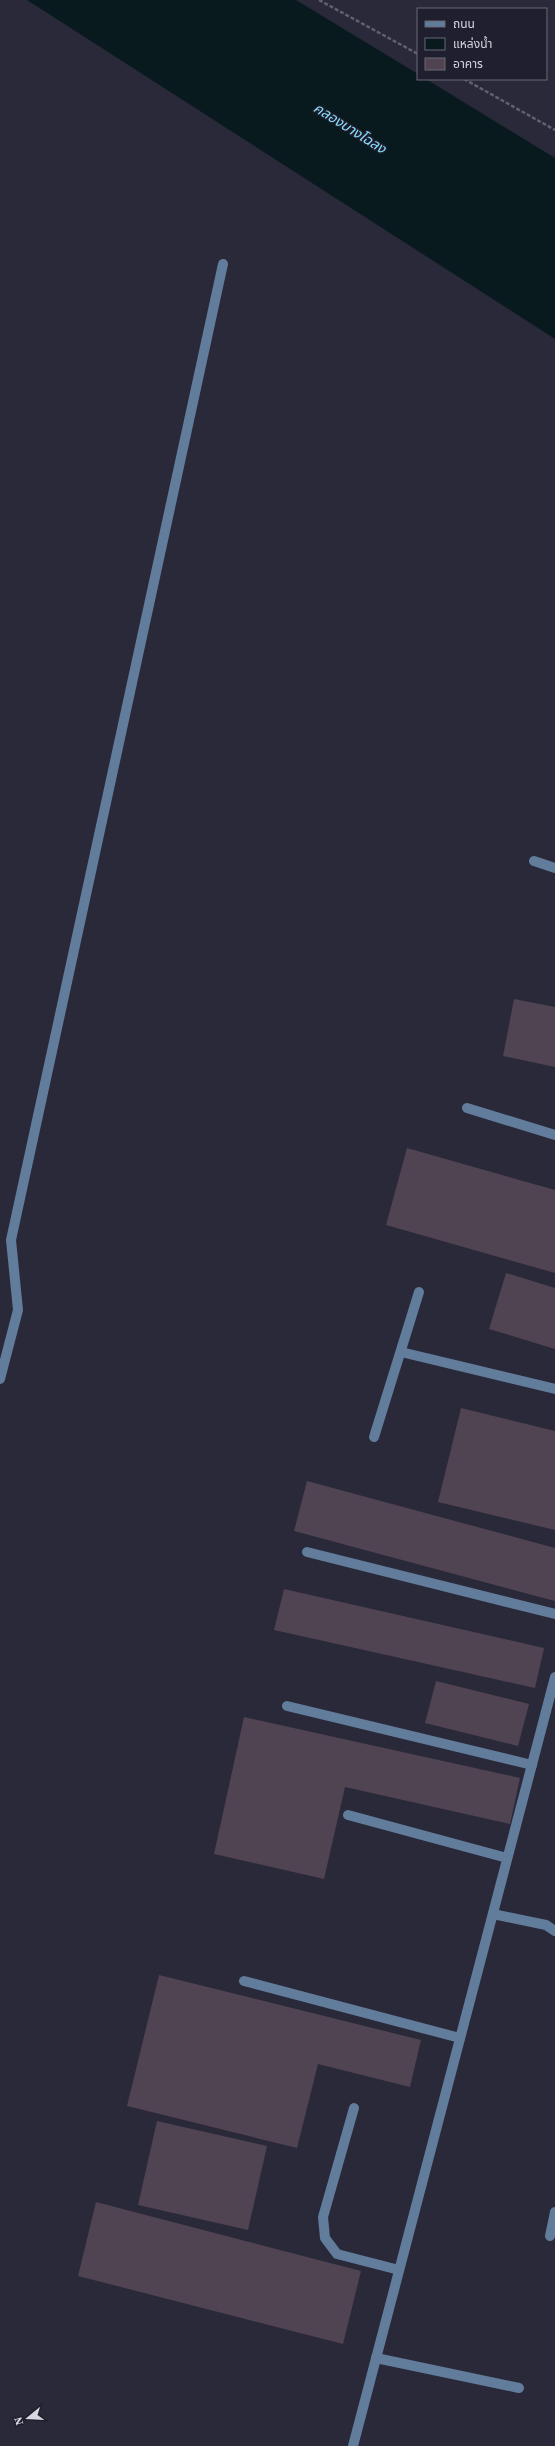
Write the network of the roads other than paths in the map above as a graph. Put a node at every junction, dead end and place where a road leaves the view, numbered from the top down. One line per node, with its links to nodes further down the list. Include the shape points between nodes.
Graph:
1 (223, 264): 8 (lane, via 11,1240 18,1310)
2 (534, 862): 3 (lane)
3 (555, 868)
4 (467, 1108): 5 (lane)
5 (555, 1135)
6 (419, 1292): 7 (lane)
7 (401, 1352): 9 (lane); 10 (lane)
8 (0, 1379)
9 (555, 1389)
10 (374, 1437)
11 (306, 1552): 12 (lane)
12 (555, 1614)
13 (555, 1677): 15 (lane)
14 (287, 1706): 15 (lane)
15 (532, 1766): 17 (lane)
16 (348, 1815): 17 (lane)
17 (507, 1858): 18 (lane)
18 (493, 1914): 19 (lane, via 546,1925); 21 (lane)
19 (555, 1931)
20 (244, 1981): 21 (lane)
21 (460, 2038): 25 (lane)
22 (354, 2108): 25 (lane, via 323,2217 325,2238 337,2254)
23 (555, 2212): 24 (lane)
24 (550, 2236)
25 (399, 2270): 26 (lane)
26 (376, 2358): 27 (lane); 28 (lane)
27 (519, 2388)
28 (353, 2446)

